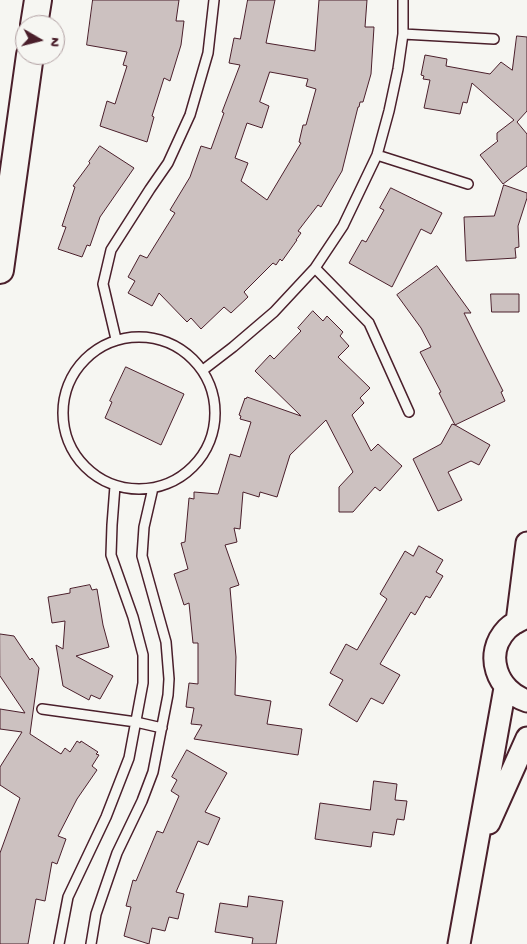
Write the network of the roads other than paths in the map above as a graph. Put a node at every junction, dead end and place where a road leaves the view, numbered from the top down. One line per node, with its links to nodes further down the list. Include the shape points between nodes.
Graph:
1 (38, 0): 4 (main road)
2 (214, 0): 12 (lane, via 208,53 190,115 168,162 111,250 103,284)
3 (404, 0): 5 (lane)
4 (36, 15)
5 (403, 34): 6 (lane); 8 (lane, via 390,111)
6 (494, 39)
7 (29, 65): 11 (main road)
8 (377, 155): 9 (lane); 10 (lane, via 343,226)
9 (468, 184)
10 (315, 268): 13 (lane, via 274,312); 14 (lane, via 369,323)
11 (0, 270)
12 (116, 339): 13 (lane, via 140,336 164,340 186,352); 15 (lane, via 94,350 77,367 66,389 62,412 66,436 77,458 94,475)
13 (203, 370): 16 (lane, via 213,393 215,418 210,443 196,464 176,480)
14 (409, 412)
15 (116, 486): 16 (lane); 22 (lane, via 111,555 142,654 143,684)
16 (153, 488): 23 (lane, via 144,527 142,556 166,642 169,679)
17 (527, 543): 18 (street)
18 (522, 619): 19 (street, via 507,629 495,652 498,677)
19 (505, 688): 20 (street, via 517,698); 25 (street)
20 (527, 701)
21 (42, 709): 22 (lane)
22 (136, 722): 23 (lane); 26 (lane, via 130,758 68,897)
23 (162, 728): 27 (lane, via 153,772 117,853 96,914)
24 (527, 738): 25 (street)
25 (474, 855): 28 (street)
26 (59, 944)
27 (91, 944)
28 (460, 944)

